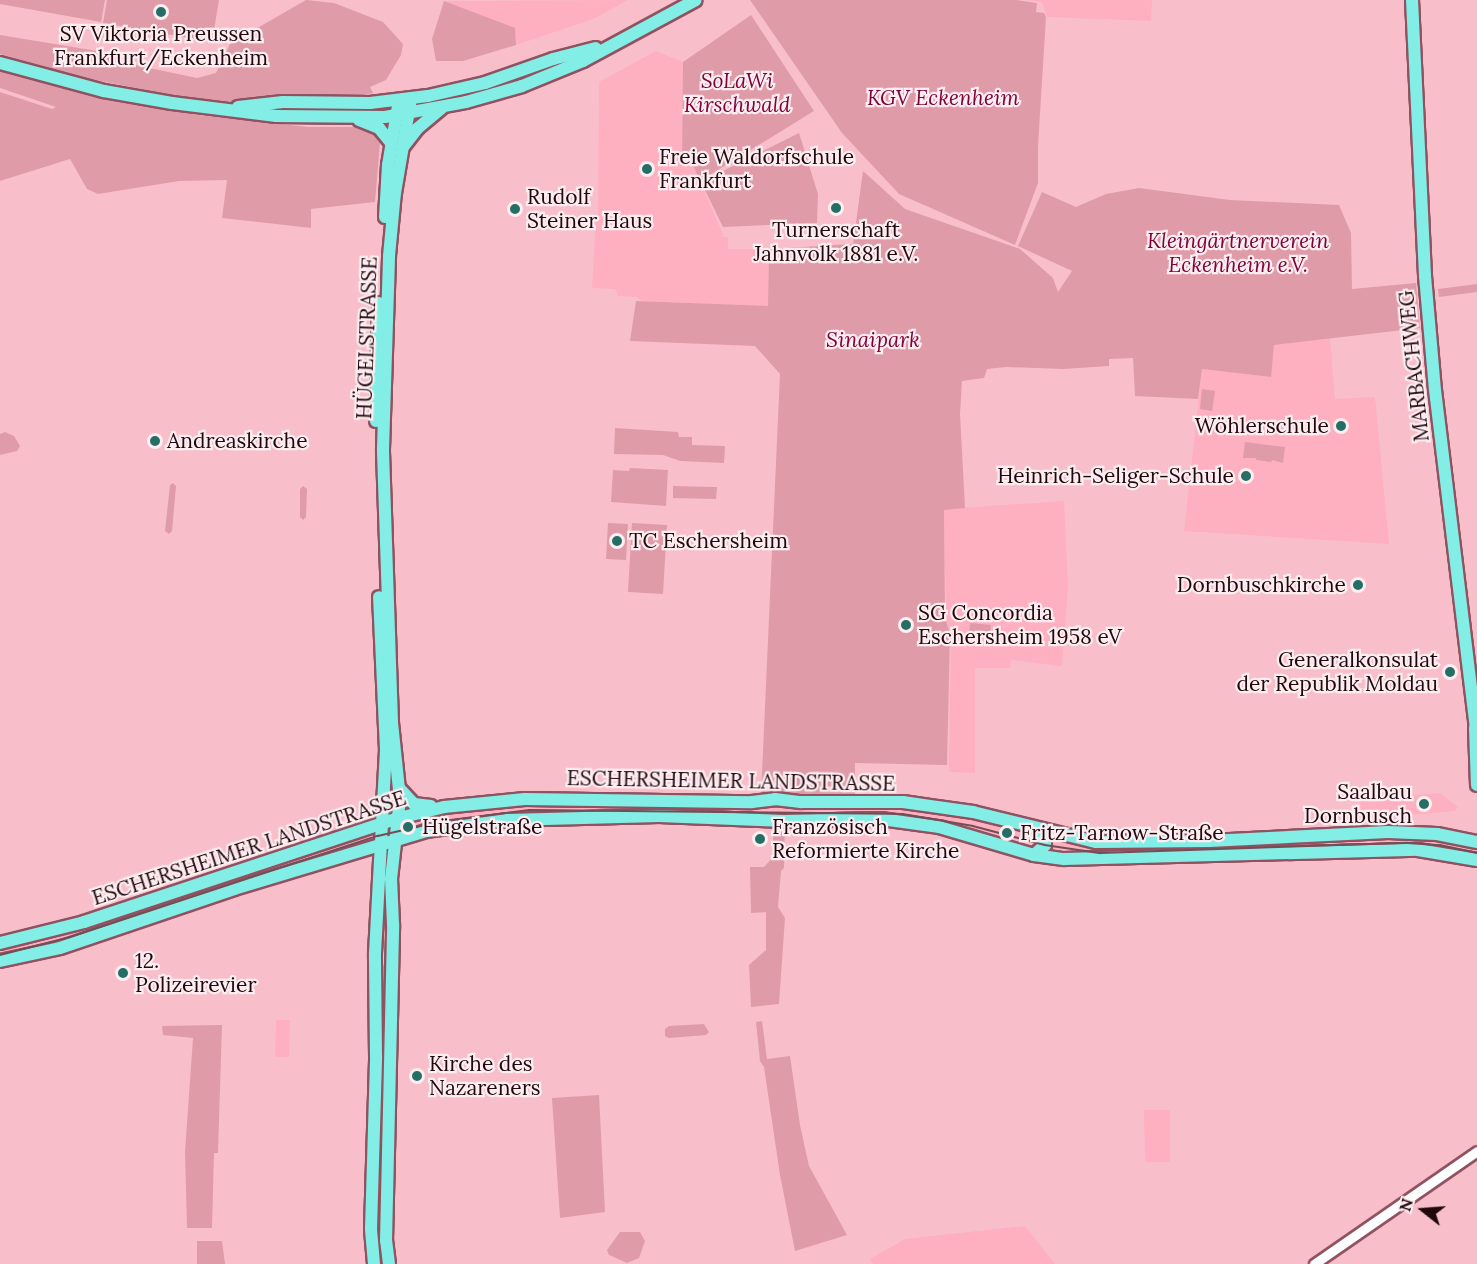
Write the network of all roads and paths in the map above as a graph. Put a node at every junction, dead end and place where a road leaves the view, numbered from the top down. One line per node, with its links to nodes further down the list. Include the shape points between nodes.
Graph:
1 (696, 0): 3 (main road)
2 (1412, 0): 13 (main road, MARBACHWEG, via 1425,276)
3 (609, 46): 5 (main road, via 554,59 485,83); 6 (main road, via 522,86)
4 (0, 63): 7 (main road, via 104,91)
5 (405, 99): 7 (main road, via 346,104 283,102); 8 (main road, HÜGELSTRASSE)
6 (444, 107): 8 (main road); 10 (main road)
7 (222, 109): 9 (main road, via 266,116)
8 (402, 115): 9 (main road); 10 (main road, HÜGELSTRASSE)
9 (356, 119): 10 (main road, via 379,128)
10 (397, 146): 11 (main road, HÜGELSTRASSE); 12 (main road, HÜGELSTRASSE)
11 (378, 306): 12 (main road); 18 (main road, HÜGELSTRASSE, via 381,669)
12 (386, 329): 15 (main road, HÜGELSTRASSE, via 384,512 392,723)
13 (1476, 731): 14 (main road, MARBACHWEG)
14 (1477, 785)
15 (400, 789): 16 (main road, via 414,804); 18 (main road, HÜGELSTRASSE)
16 (444, 807): 17 (main road, ESCHERSHEIMER LANDSTRASSE, via 525,799 903,802 973,812); 18 (main road, ESCHERSHEIMER LANDSTRASSE)
17 (1042, 831): 19 (main road, ESCHERSHEIMER LANDSTRASSE, via 1096,842 1388,832 1437,834); 20 (main road, via 1045,845)
18 (392, 833): 20 (main road, ESCHERSHEIMER LANDSTRASSE, via 564,817 881,819 939,827); 22 (main road, HÜGELSTRASSE); 23 (main road); 24 (main road, ESCHERSHEIMER LANDSTRASSE, via 366,829 84,922); 26 (main road, ESCHERSHEIMER LANDSTRASSE, via 60,948)
19 (1477, 842)
20 (1034, 855): 21 (main road, ESCHERSHEIMER LANDSTRASSE, via 1078,860 1418,850)
21 (1477, 860)
22 (378, 935): 23 (main road, via 382,945); 25 (main road, HÜGELSTRASSE)
23 (393, 942): 27 (main road)
24 (0, 943)
25 (375, 953): 27 (main road, via 385,955); 29 (main road, HÜGELSTRASSE, via 371,1229)
26 (0, 960)
27 (391, 970): 30 (main road, via 386,1241)
28 (1477, 1151): 31 (street)
29 (374, 1264)
30 (389, 1264)
31 (1314, 1264)

